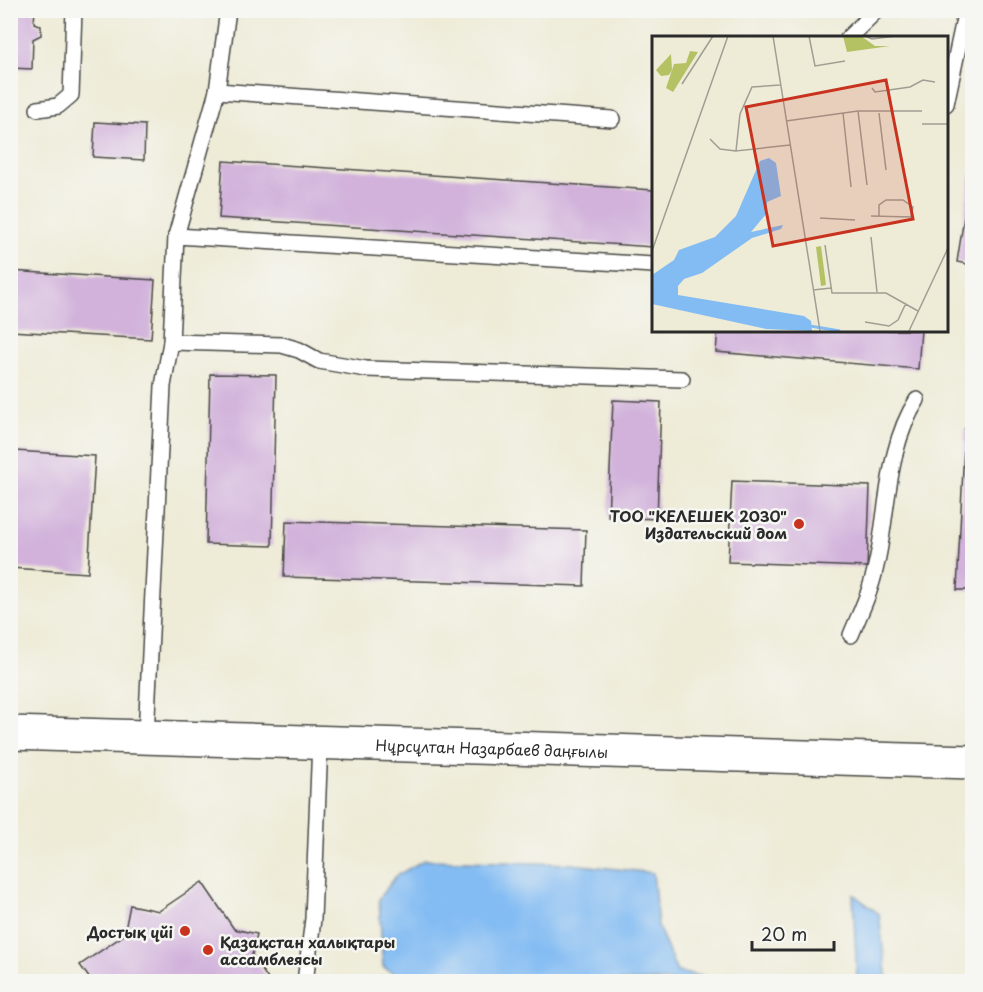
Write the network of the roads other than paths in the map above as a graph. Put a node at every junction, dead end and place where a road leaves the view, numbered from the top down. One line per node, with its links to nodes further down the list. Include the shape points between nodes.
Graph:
1 (74, 10): 8 (lane, via 71,95 58,106)
2 (228, 10): 6 (lane)
3 (877, 10): 5 (lane)
4 (966, 10): 7 (lane)
5 (850, 36)
6 (218, 91): 9 (lane); 10 (lane)
7 (947, 95)
8 (38, 109)
9 (612, 119)
10 (176, 236): 11 (lane); 12 (lane)
11 (652, 265)
12 (171, 342): 13 (lane, via 282,345 319,361 366,369); 17 (lane, via 163,386)
13 (682, 379)
14 (917, 400): 15 (lane, via 907,415 897,447 870,588)
15 (851, 635)
16 (10, 733): 17 (main road, Нұрсұлтан Назарбаев даңғылы)
17 (146, 736): 18 (main road, Нұрсұлтан Назарбаев даңғылы)
18 (320, 742): 19 (main road, Нұрсұлтан Назарбаев даңғылы); 20 (lane, via 313,919)
19 (972, 762)
20 (305, 981)

